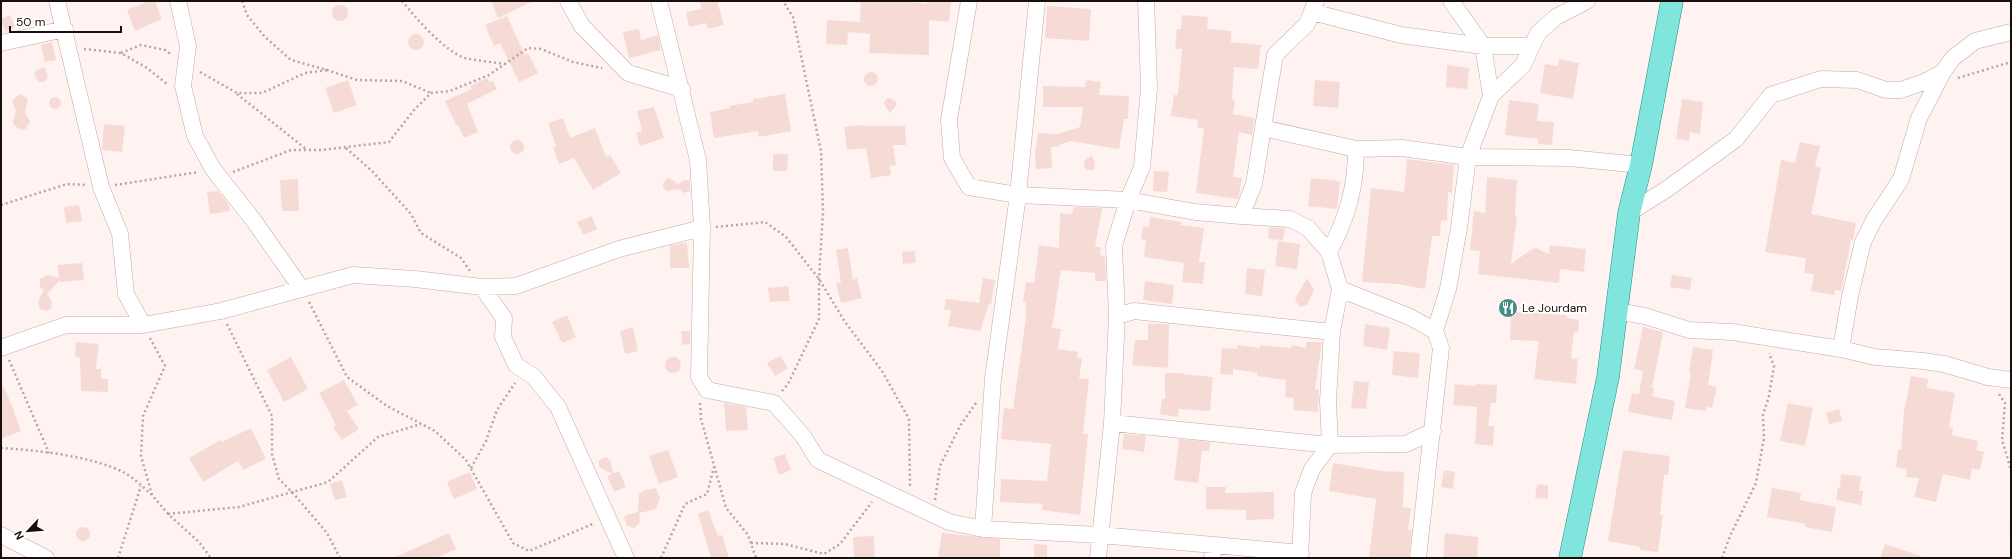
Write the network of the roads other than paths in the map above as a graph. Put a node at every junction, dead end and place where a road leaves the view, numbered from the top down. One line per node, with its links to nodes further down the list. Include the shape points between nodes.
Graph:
1 (57, 1): 12 (street)
2 (178, 1): 31 (street, via 188,46 183,86 195,136 213,169 254,221)
3 (568, 1): 18 (street, via 582,26 628,73)
4 (658, 1): 18 (street)
5 (969, 1): 24 (street, via 949,120 952,158 969,187)
6 (1037, 1): 24 (street)
7 (1146, 1): 25 (street, via 1149,88 1142,167)
8 (1451, 1): 15 (street)
9 (1587, 1): 16 (street, via 1556,17 1538,33)
10 (1672, 1): 23 (main road)
11 (1314, 6): 15 (street, via 1402,35); 20 (street, via 1307,24 1275,55)
12 (65, 29): 14 (street); 35 (street, via 101,187 120,234 126,294)
13 (2011, 32): 17 (street, via 1975,41 1952,58)
14 (1, 43)
15 (1483, 46): 16 (street); 19 (street)
16 (1532, 46): 19 (street, via 1523,65)
17 (1939, 79): 26 (street, via 1901,90 1886,90 1857,80 1821,79 1771,95 1736,138 1667,189); 39 (street, via 1919,118 1901,179 1863,242)
18 (682, 89): 28 (street, via 698,160)
19 (1491, 96): 22 (street)
20 (1263, 128): 21 (street); 27 (street, via 1254,184)
21 (1356, 150): 22 (street, via 1402,148); 29 (street, via 1356,174 1351,198 1343,225)
22 (1468, 157): 23 (street, via 1569,158); 36 (street, via 1448,289)
23 (1641, 165): 26 (main road)
24 (1018, 195): 25 (street); 44 (street, via 993,379)
25 (1128, 200): 27 (street, via 1195,212); 34 (street, via 1114,246)
26 (1629, 213): 33 (main road)
27 (1241, 216): 29 (street, via 1290,219 1308,228)
28 (702, 228): 30 (street, via 619,249 516,286); 44 (street, via 699,377 707,390 774,403 818,460 932,516)
29 (1329, 252): 32 (street)
30 (482, 287): 31 (street, via 352,275); 51 (street, via 504,318 503,337 516,364 534,377 558,407)
31 (301, 288): 35 (street, via 221,311)
32 (1340, 289): 36 (street, via 1410,317); 37 (street)
33 (1616, 311): 39 (street, via 1645,316 1689,330 1732,332); 54 (main road, via 1608,377)
34 (1117, 316): 37 (street, via 1134,311); 41 (street)
35 (143, 325): 38 (street, via 66,325)
36 (1435, 331): 42 (street, via 1441,348)
37 (1332, 332): 43 (street, via 1328,401)
38 (2, 348)
39 (1841, 349): 40 (street, via 1875,357 1944,364 1988,377)
40 (2011, 380)
41 (1112, 423): 43 (street); 46 (street)
42 (1433, 432): 43 (street, via 1406,444); 53 (street)
43 (1330, 445): 49 (street, via 1312,469 1303,493)
44 (983, 529): 46 (street)
45 (1, 535): 48 (street)
46 (1100, 535): 47 (street); 52 (street)
47 (1213, 551): 49 (street)
48 (31, 555): 50 (street)
49 (1300, 556)
50 (46, 558)
51 (626, 558)
52 (1098, 558)
53 (1418, 558)
54 (1570, 558)

